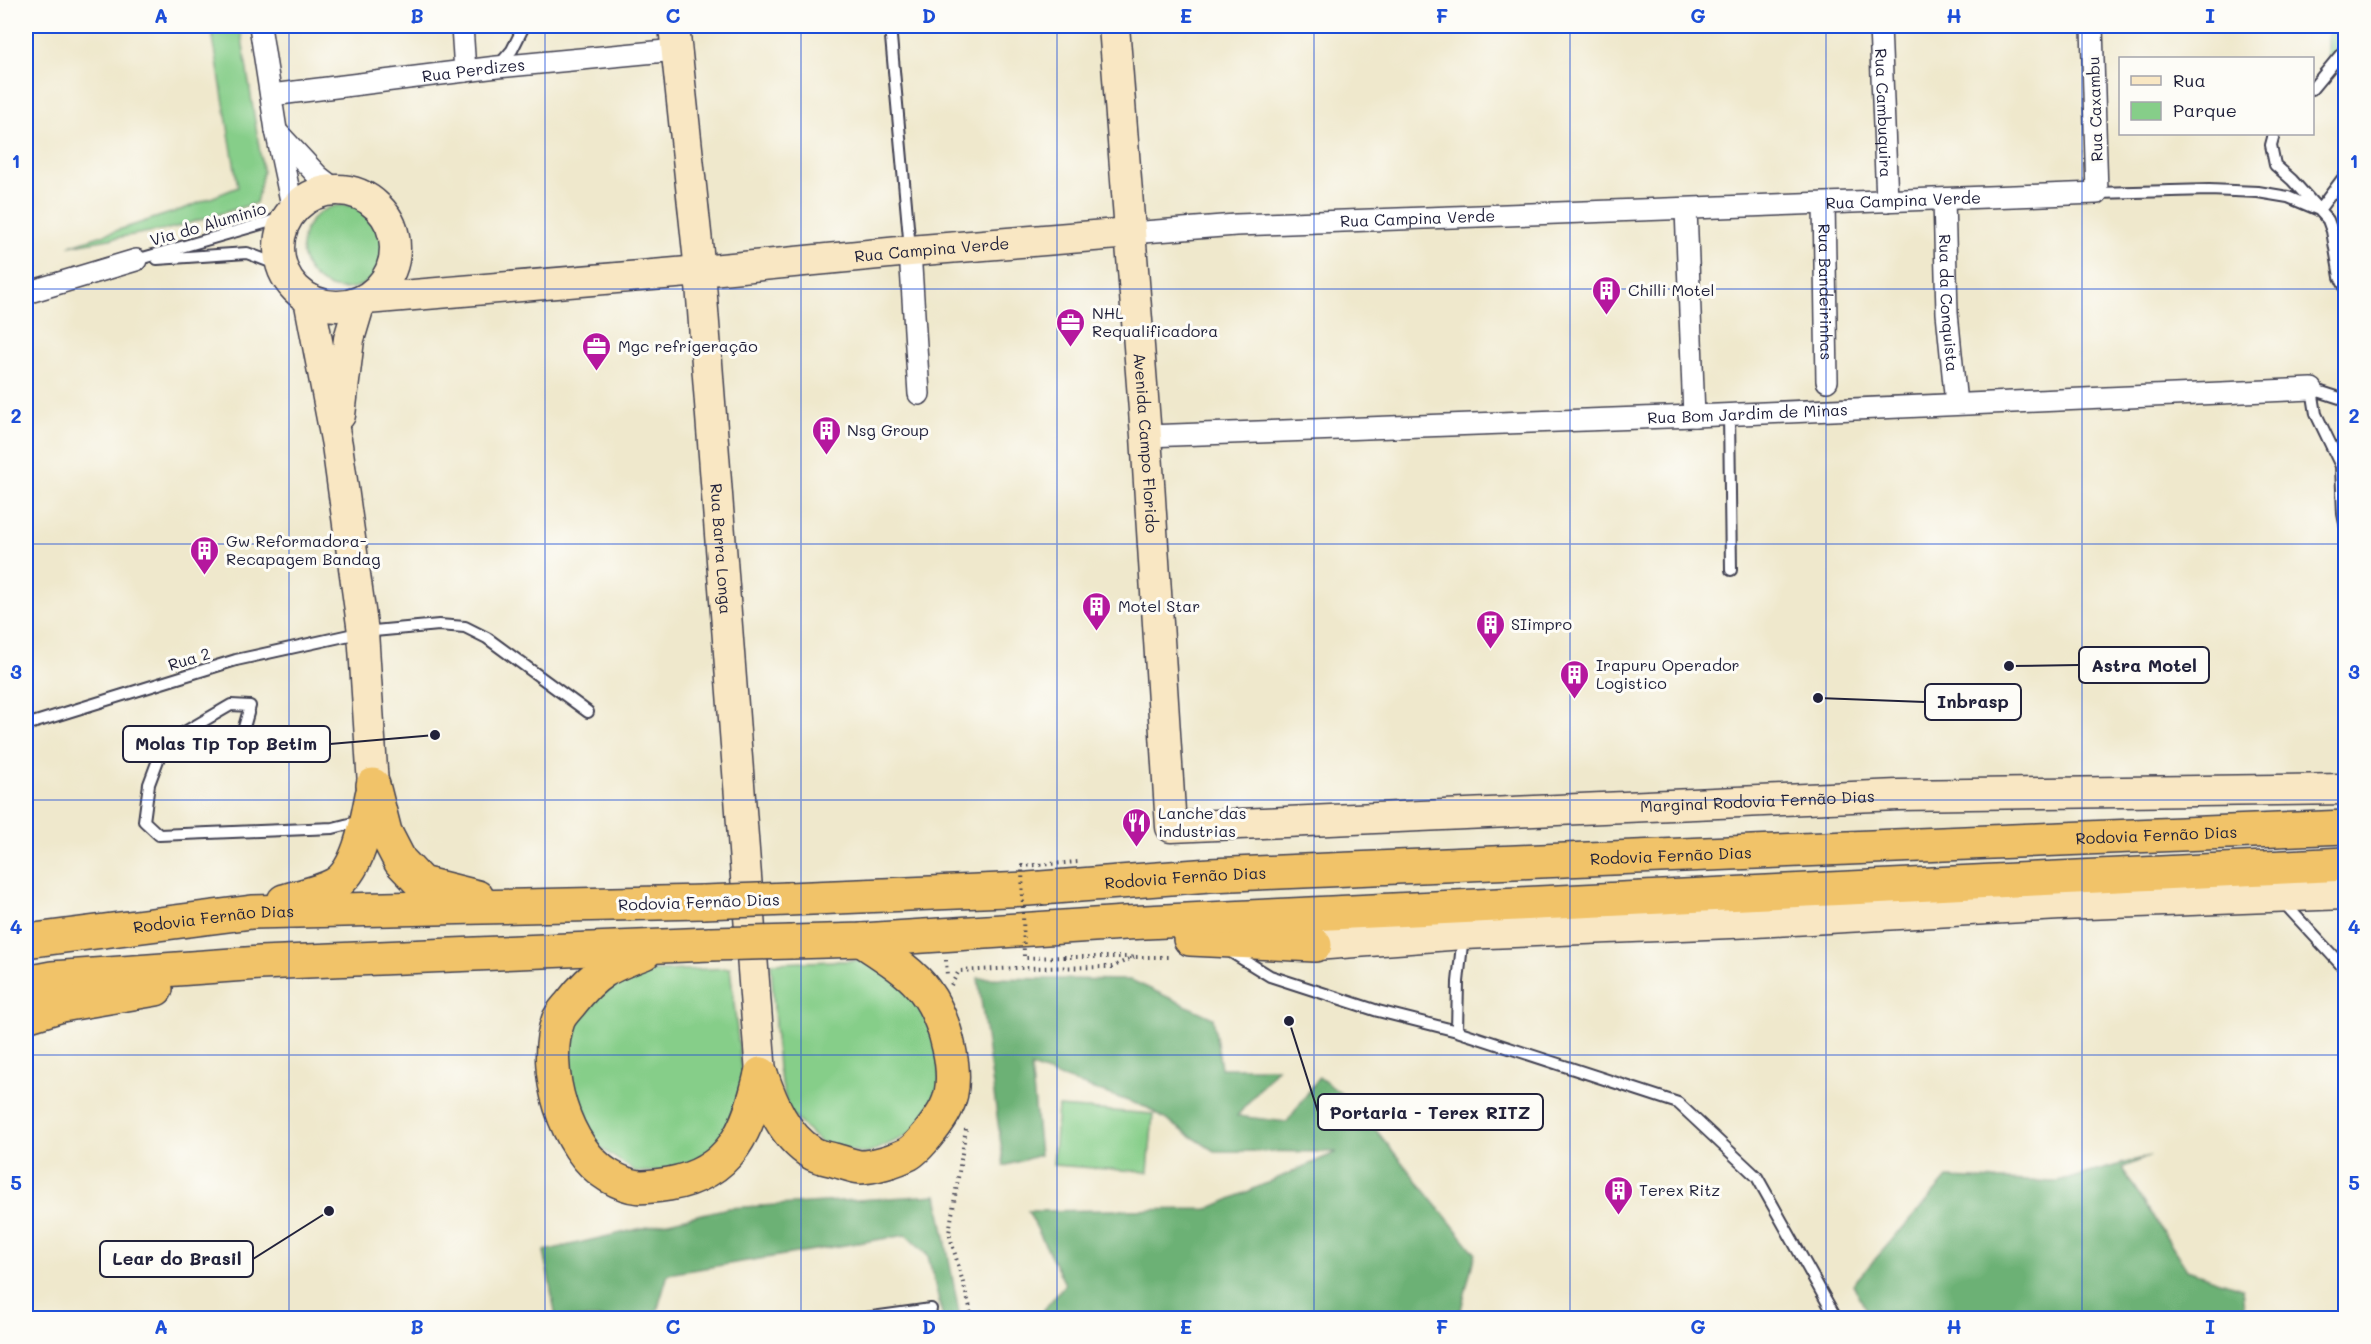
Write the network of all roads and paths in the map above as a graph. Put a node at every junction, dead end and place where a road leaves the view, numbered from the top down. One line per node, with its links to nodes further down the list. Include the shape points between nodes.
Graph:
1 (260, 26): 13 (street)
2 (462, 26): 11 (street)
3 (524, 26): 10 (lane, via 512,50)
4 (890, 26): 26 (lane)
5 (1114, 26): 25 (main road, Avenida Campo Florido)
6 (1880, 26): 20 (street, Rua Cambuquira)
7 (2092, 26): 18 (street, Rua Caxambu)
8 (675, 38): 10 (street, Rua Perdizes); 30 (main road, Rua Barra Longa)
9 (2346, 48): 12 (lane)
10 (497, 67): 11 (street, Rua Perdizes)
11 (465, 71): 13 (street, Rua Perdizes)
12 (2314, 88)
13 (271, 95): 14 (street)
14 (276, 130): 17 (street); 24 (street)
15 (2274, 135): 23 (lane, via 2271,145 2276,165)
16 (2346, 174): 23 (lane)
17 (336, 190): 24 (main road, via 305,200); 29 (main road, via 361,195 382,210 396,241)
18 (2097, 194): 19 (street, Rua Campina Verde); 23 (lane, Rua Campina Verde, via 2258,192 2288,197)
19 (1944, 199): 20 (street, Rua Campina Verde); 40 (street, Rua da Conquista, via 1947,313)
20 (1887, 201): 21 (street, Rua Campina Verde)
21 (1824, 204): 22 (street, Rua Campina Verde); 36 (street, Rua Bandeirinhas)
22 (1686, 209): 25 (street, Rua Campina Verde, via 1236,225); 42 (street)
23 (2319, 210): 32 (lane, via 2332,231 2340,277)
24 (291, 213): 27 (lane, Via do Aluminio); 28 (main road, via 281,232)
25 (1130, 233): 26 (main road, Rua Campina Verde); 43 (main road, Avenida Campo Florido)
26 (910, 250): 30 (main road, Rua Campina Verde); 38 (street)
27 (136, 260): 28 (lane, via 246,254); 33 (street)
28 (282, 266): 34 (main road, via 292,285)
29 (392, 268): 31 (main road, Rua Campina Verde, via 461,282); 35 (main road, via 380,288)
30 (700, 271): 31 (main road, Rua Campina Verde); 76 (main road, Rua Barra Longa)
31 (516, 285): 35 (main road, Rua Campina Verde)
32 (2346, 289)
33 (26, 293)
34 (309, 299): 35 (main road, via 334,306); 44 (main road)
35 (363, 300): 44 (main road, via 349,339)
36 (1827, 381)
37 (2312, 389): 39 (lane, Rua Bom Jardim de Minas); 40 (street, Rua Bom Jardim de Minas); 45 (lane, via 2316,414 2341,466)
38 (919, 394)
39 (2346, 400)
40 (1956, 404): 41 (street, Rua Bom Jardim de Minas)
41 (1729, 414): 42 (street, Rua Bom Jardim de Minas); 46 (lane)
42 (1694, 416): 43 (street, Rua Bom Jardim de Minas)
43 (1146, 435): 54 (main road, Avenida Campo Florido)
44 (337, 445): 47 (main road)
45 (2346, 528)
46 (1731, 570)
47 (363, 632): 48 (lane, Rua 2, via 440,624 465,627 487,638); 49 (lane, Rua 2, via 236,660); 51 (main road)
48 (588, 712)
49 (26, 725)
50 (243, 731): 53 (lane, via 250,706 231,705 164,744 149,784 144,820 159,834 333,828)
51 (374, 785): 53 (highway); 60 (highway, via 385,832 400,861 422,883)
52 (2346, 789): 54 (main road, Marginal Rodovia Fernão Dias, via 1898,795)
53 (368, 819): 61 (highway, via 353,863 335,884)
54 (1170, 826)
55 (2346, 826): 60 (highway, Rodovia Fernão Dias, bridge, via 1210,875 1028,889)
56 (1078, 862): 73 (path, bridge, via 1022,866 1024,958 1138,956 1112,967 959,971)
57 (2346, 864): 62 (highway)
58 (2346, 894): 59 (main road)
59 (2279, 897): 63 (main road); 70 (lane)
60 (517, 908): 61 (highway, Rodovia Fernão Dias)
61 (252, 912): 66 (highway, Rodovia Fernão Dias)
62 (1125, 923): 64 (highway); 65 (highway, via 1177,938)
63 (1463, 934): 68 (main road); 75 (lane)
64 (862, 940): 67 (highway, bridge); 76 (highway, via 898,965 925,991 944,1025 952,1070 951,1089 947,1108 930,1131 910,1153 860,1167 812,1154 786,1129)
65 (1214, 940): 68 (highway); 75 (lane, via 1270,976 1378,1011)
66 (26, 941)
67 (669, 945): 69 (highway); 76 (highway, via 608,967 585,984 558,1020 551,1062 561,1112 584,1153 608,1175 640,1189 689,1180 722,1161 740,1138 754,1106)
68 (1315, 945)
69 (260, 963): 72 (highway); 74 (highway)
70 (2345, 967): 71 (lane)
71 (2346, 982)
72 (26, 983)
73 (947, 991)
74 (26, 1016)
75 (1457, 1031): 79 (lane, via 1678,1103 1757,1177)
76 (761, 1074)
77 (931, 1309): 78 (lane)
78 (865, 1318)
79 (1836, 1318)

